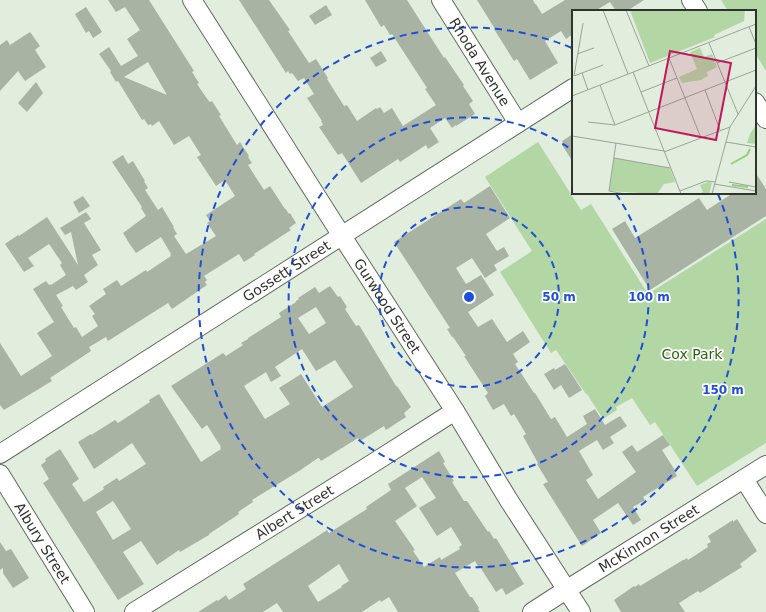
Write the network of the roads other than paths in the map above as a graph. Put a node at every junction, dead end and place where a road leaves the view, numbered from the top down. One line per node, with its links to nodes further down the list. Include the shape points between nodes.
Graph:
1 (192, 0): 7 (street, Gurwood Street)
2 (441, 0): 6 (street, Rhoda Avenue)
3 (572, 89): 6 (street, Gossett Street)
4 (756, 104): 5 (street)
5 (766, 119)
6 (518, 123): 7 (street, Gossett Street)
7 (342, 236): 8 (street, Gurwood Street); 9 (street, Gossett Street)
8 (455, 411): 14 (street, Gurwood Street); 16 (street, Albert Street)
9 (0, 454)
10 (766, 465): 12 (street, McKinnon Street)
11 (0, 474): 15 (street, Albury Street)
12 (744, 479): 13 (street); 14 (street, McKinnon Street)
13 (766, 514)
14 (566, 590): 17 (street, McKinnon Street); 18 (street, Gurwood Street)
15 (85, 612)
16 (134, 612)
17 (532, 612)
18 (581, 612)

